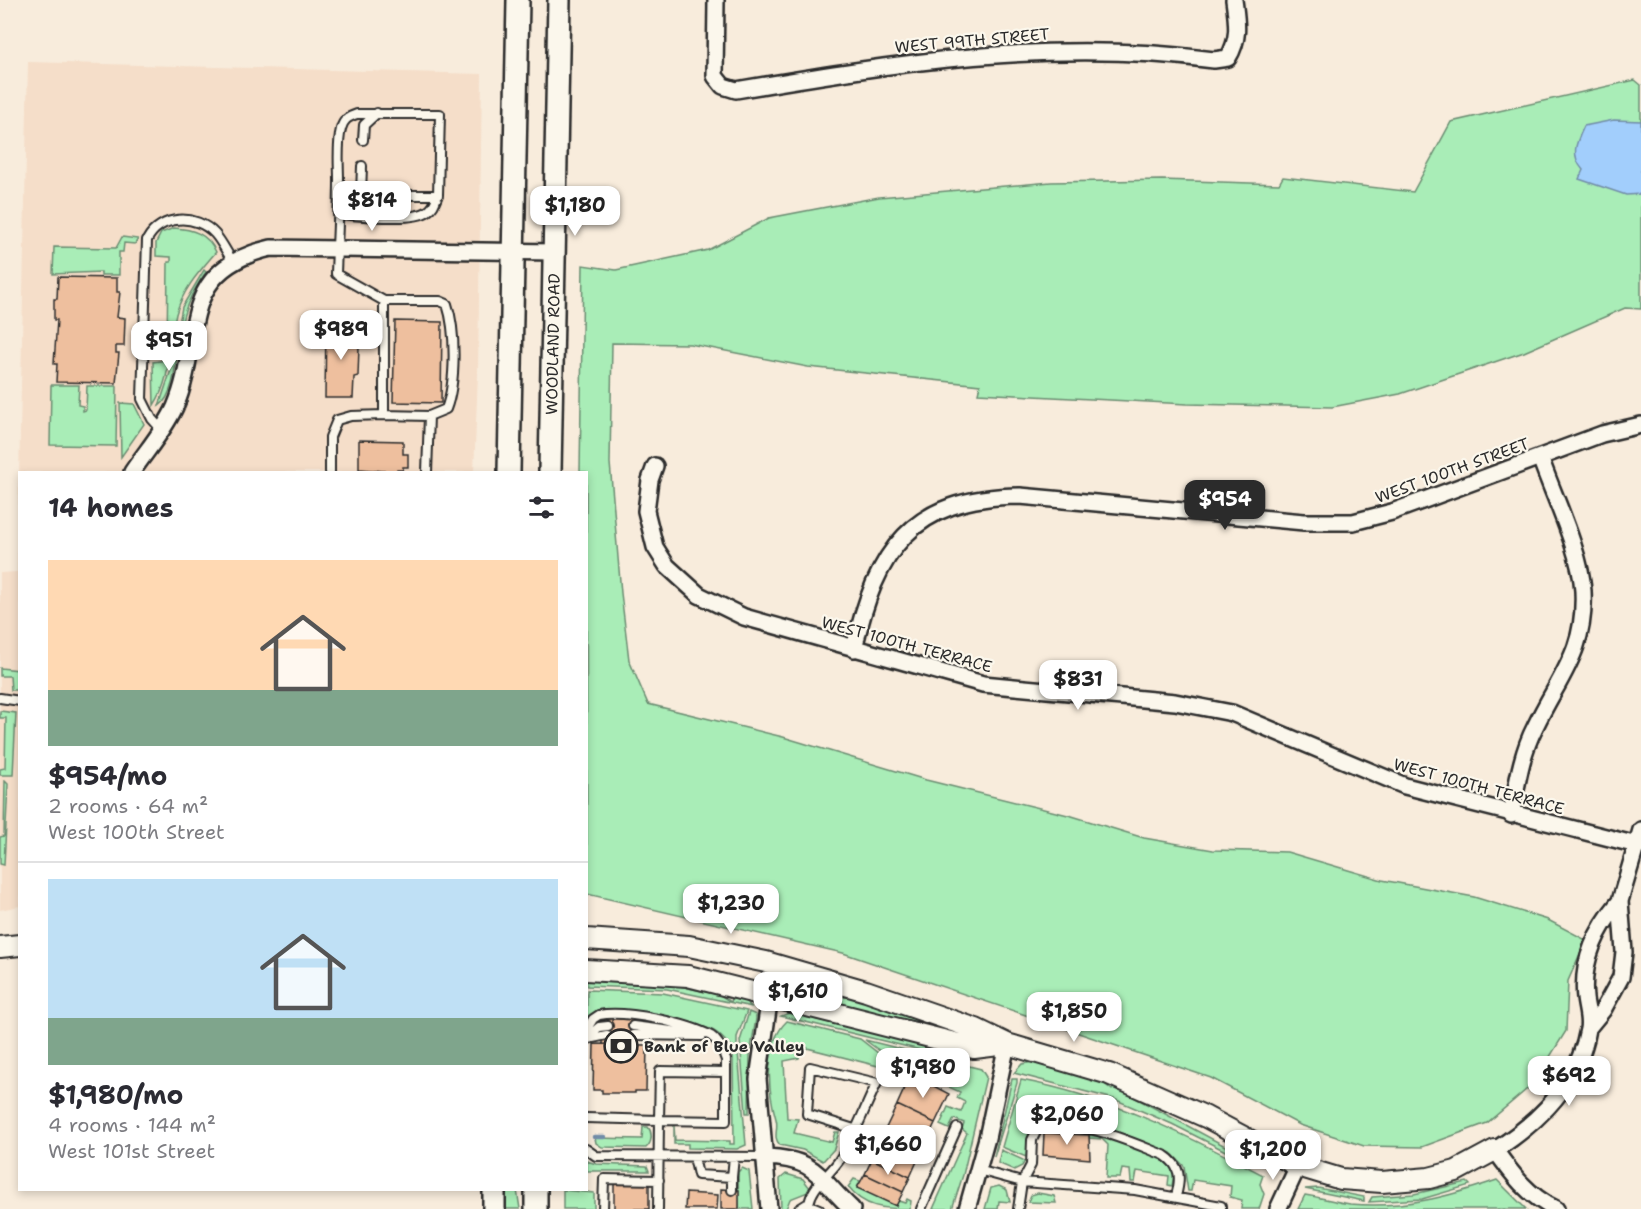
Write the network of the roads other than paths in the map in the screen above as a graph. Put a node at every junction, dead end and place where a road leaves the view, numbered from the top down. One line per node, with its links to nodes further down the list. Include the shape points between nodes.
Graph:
1 (518, 0): 13 (main road)
2 (559, 0): 14 (main road, WOODLAND ROAD)
3 (716, 0): 4 (street, WEST 99TH STREET, via 715,67 723,86 736,90 865,68 1025,52 1228,58 1238,31)
4 (1233, 0)
5 (377, 113): 6 (lane, via 364,125); 9 (lane, via 357,114 343,123); 10 (lane, via 440,114)
6 (363, 140)
7 (362, 166): 8 (lane)
8 (362, 194): 9 (lane); 10 (lane)
9 (339, 195): 11 (lane)
10 (438, 195): 11 (lane, via 435,204 421,215)
11 (338, 214): 12 (lane)
12 (337, 249): 13 (street); 15 (street, via 272,248); 16 (lane, via 336,274)
13 (513, 250): 14 (street); 26 (main road)
14 (555, 252): 27 (main road, WOODLAND ROAD)
15 (233, 262): 20 (street, via 213,281 197,308 185,376); 20 (lane, via 216,234 192,220 155,226 147,240 142,399)
16 (383, 301): 17 (lane); 18 (lane, via 447,304 453,321 452,395 446,409)
17 (384, 415): 18 (lane); 24 (lane, via 337,420 330,437)
18 (429, 416): 25 (lane)
19 (1641, 424): 21 (street, WEST 100TH STREET)
20 (162, 430): 23 (street)
21 (1540, 457): 28 (street, WEST 100TH STREET, via 1392,513 1353,522 1304,522 1020,496 973,499 924,520 892,548 870,589); 31 (street, via 1579,569 1583,611 1569,667 1527,744)
22 (656, 466): 28 (street, WEST 100TH TERRACE, via 647,494 648,528 655,547 682,581 728,611)
23 (133, 471)
24 (330, 471)
25 (427, 471)
26 (509, 471)
27 (550, 471)
28 (854, 649): 31 (street, WEST 100TH TERRACE, via 983,684 1202,706 1257,722 1405,786)
29 (0, 698): 30 (lane)
30 (18, 700)
31 (1511, 815): 33 (street, WEST 100TH TERRACE)
32 (1641, 830): 33 (street)
33 (1638, 845): 34 (street)
34 (1620, 901): 42 (street, via 1588,957 1585,995); 42 (street, via 1624,952 1621,976)
35 (588, 939): 47 (street, via 689,946 766,962 866,991 976,1029)
36 (18, 945): 37 (street)
37 (0, 947)
38 (588, 970): 39 (street, via 688,976)
39 (770, 996): 47 (street, via 974,1048); 58 (street, via 758,1079)
40 (633, 1026): 45 (lane)
41 (588, 1027): 45 (lane, via 599,1015 636,1014)
42 (1589, 1027): 54 (street, via 1577,1065 1553,1101 1536,1120)
43 (607, 1030): 46 (lane, via 599,1027)
44 (633, 1035): 45 (lane)
45 (712, 1036): 48 (lane, via 726,1059)
46 (588, 1037)
47 (1007, 1044): 59 (street, via 1136,1084); 60 (street)
48 (726, 1072): 50 (lane, via 726,1120); 50 (lane, via 660,1071)
49 (588, 1118): 50 (lane)
50 (659, 1120): 55 (lane)
51 (957, 1128): 78 (lane)
52 (854, 1129): 52 (lane, via 877,1083 810,1067 807,1114); 62 (lane, via 840,1159)
53 (588, 1150): 55 (lane, via 596,1156)
54 (1496, 1150): 59 (street, via 1456,1171 1407,1182 1360,1182); 83 (street, via 1516,1179)
55 (659, 1156): 56 (lane); 63 (lane)
56 (694, 1157): 57 (lane); 61 (lane, via 699,1175)
57 (734, 1157): 58 (lane); 61 (lane)
58 (765, 1157): 62 (street, via 800,1161); 74 (street)
59 (1298, 1166): 82 (street)
60 (978, 1170): 64 (lane); 79 (street)
61 (732, 1177): 65 (lane)
62 (824, 1179): 69 (lane, via 810,1194); 77 (street)
63 (659, 1180): 72 (lane, via 604,1179); 73 (lane)
64 (1022, 1182): 68 (lane); 68 (lane, via 1031,1165 1032,1140 1037,1130 1051,1126 1100,1130 1172,1161 1180,1180); 80 (lane)
65 (732, 1190)
66 (494, 1191): 70 (main road)
67 (536, 1191): 71 (main road)
68 (1176, 1196): 81 (lane)
69 (809, 1204): 75 (lane); 76 (lane)
70 (494, 1209)
71 (536, 1209)
72 (603, 1209)
73 (658, 1209)
74 (768, 1209)
75 (799, 1209)
76 (819, 1209)
77 (852, 1209)
78 (921, 1209)
79 (967, 1209)
80 (1018, 1209)
81 (1221, 1209)
82 (1278, 1209)
83 (1556, 1209)

